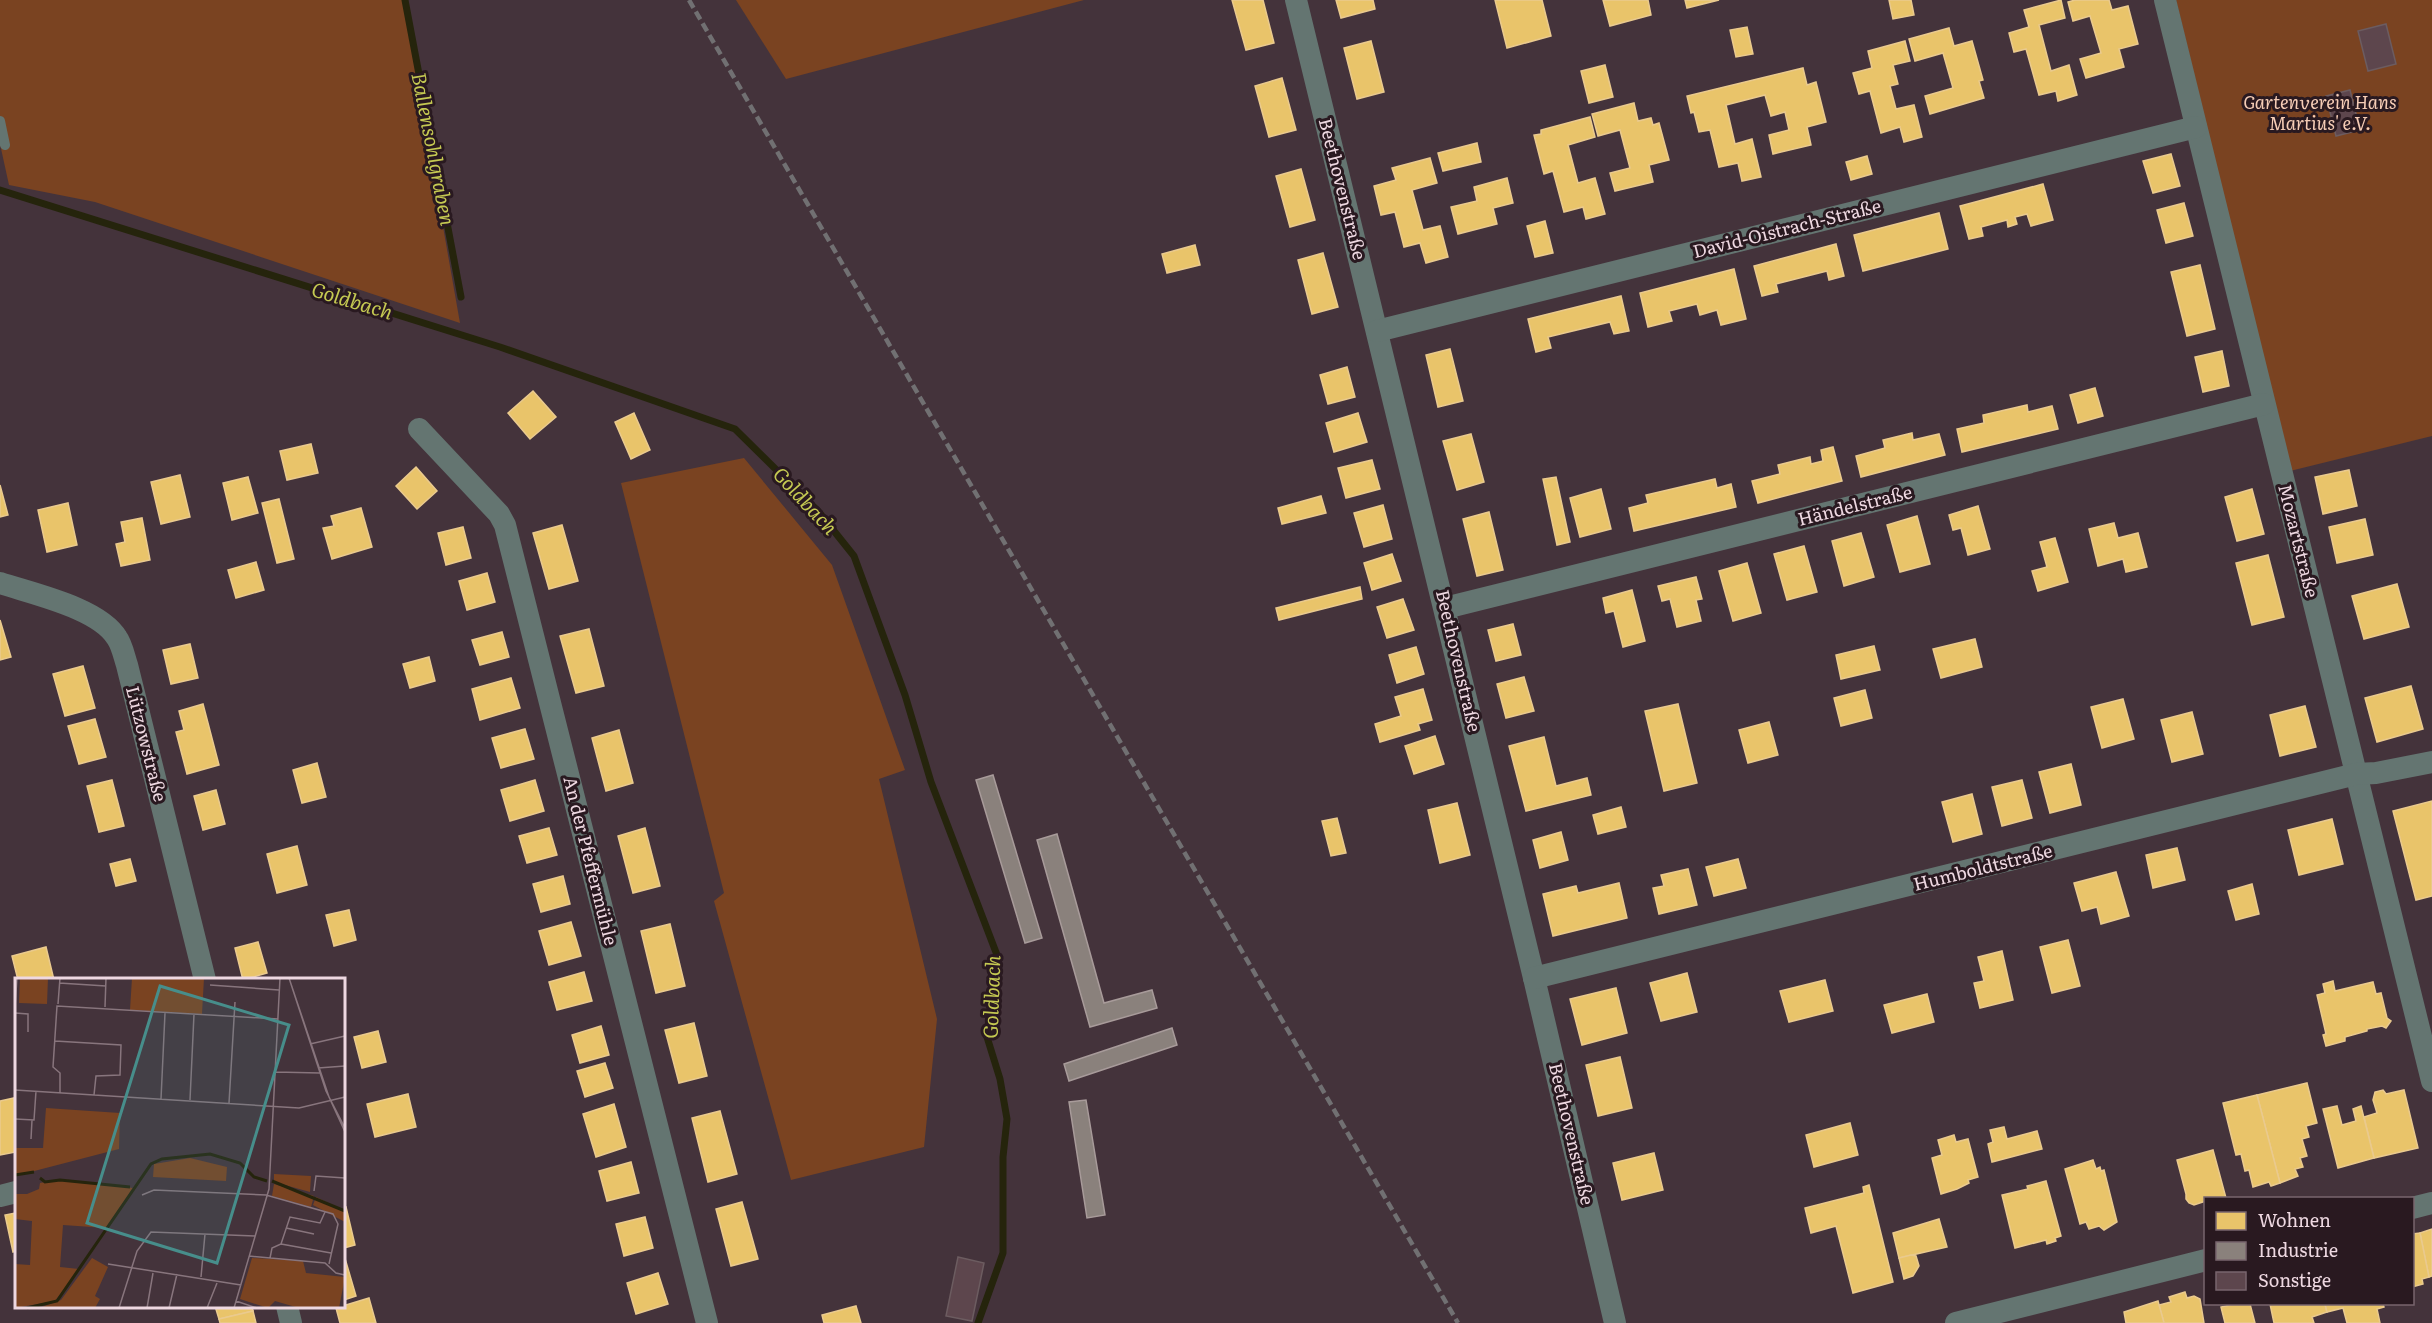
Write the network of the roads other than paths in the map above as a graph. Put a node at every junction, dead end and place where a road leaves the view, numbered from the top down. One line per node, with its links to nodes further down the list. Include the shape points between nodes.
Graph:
1 (1296, 0): 6 (street, Beethovenstraße)
2 (2165, 0): 4 (street, Mozartstraße)
3 (0, 121): 5 (lane)
4 (2196, 127): 6 (street, David-Oistrach-Straße); 7 (street, Mozartstraße)
5 (5, 145)
6 (1377, 331): 10 (street, Beethovenstraße)
7 (2264, 404): 10 (street, Händelstraße); 12 (street, Mozartstraße)
8 (419, 429): 23 (street, An der Pfeffermühle, via 505,525)
9 (0, 583): 13 (street, Lützowstraße, via 83,612 104,623 118,638)
10 (1445, 608): 14 (street, Beethovenstraße)
11 (2432, 762): 12 (street, Humboldtstraße)
12 (2356, 774): 14 (street, Humboldtstraße); 15 (street, Mozartstraße)
13 (205, 978)
14 (1534, 978): 24 (street, Beethovenstraße)
15 (2432, 1081)
16 (15, 1192): 17 (street)
17 (0, 1196)
18 (2432, 1203): 19 (street)
19 (2414, 1208)
20 (2204, 1260): 25 (street)
21 (287, 1308): 22 (street)
22 (291, 1323)
23 (707, 1323)
24 (1615, 1323)
25 (1957, 1323)

